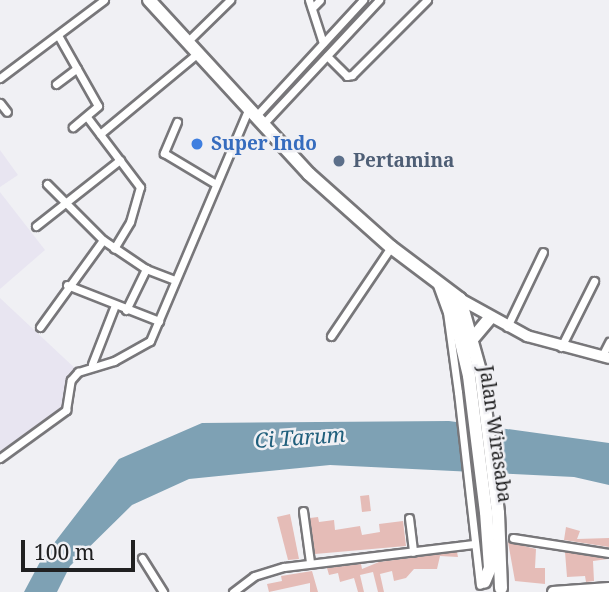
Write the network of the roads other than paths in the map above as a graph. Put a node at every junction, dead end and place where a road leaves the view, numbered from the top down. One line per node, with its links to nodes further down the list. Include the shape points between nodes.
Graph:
1 (104, 0): 9 (street)
2 (149, 0): 10 (main road)
3 (230, 0): 10 (street)
4 (320, 0): 8 (street)
5 (363, 0): 11 (street)
6 (380, 0): 13 (street)
7 (427, 0): 13 (street, via 352,75 347,76)
8 (310, 4): 11 (street)
9 (59, 37): 14 (street); 15 (street)
10 (188, 41): 12 (main road)
11 (323, 43): 17 (street)
12 (199, 53): 21 (main road); 25 (street)
13 (327, 57): 19 (street)
14 (77, 68): 16 (street); 22 (street, via 98,106)
15 (0, 78)
16 (56, 84)
17 (275, 94): 19 (street); 21 (street)
18 (0, 103): 20 (street)
19 (283, 103): 21 (street)
20 (6, 112)
21 (256, 116): 27 (street); 32 (main road, via 309,174)
22 (87, 117): 24 (street); 25 (street)
23 (177, 122): 27 (street, via 164,153)
24 (73, 127)
25 (100, 134): 26 (street)
26 (120, 160): 29 (street); 33 (street, via 140,187 130,222)
27 (214, 183): 36 (street)
28 (47, 184): 29 (street)
29 (65, 202): 30 (street); 31 (street)
30 (36, 226)
31 (103, 240): 33 (street); 39 (street)
32 (391, 247): 37 (main road); 47 (street)
33 (114, 249): 35 (street)
34 (543, 252): 46 (street)
35 (146, 269): 36 (street); 42 (street)
36 (174, 280): 44 (street)
37 (436, 281): 40 (main road); 59 (street, via 447,312)
38 (594, 281): 50 (street)
39 (67, 285): 41 (street); 45 (street)
40 (455, 295): 43 (street); 48 (main road, Jalan Wirasaba); 53 (main road, Jalan Wirasaba)
41 (115, 305): 42 (street); 52 (street)
42 (126, 310): 44 (street)
43 (489, 319): 46 (street); 48 (main road)
44 (159, 321): 52 (street, via 150,341 138,350)
45 (40, 327)
46 (507, 328): 50 (street)
47 (331, 336)
48 (474, 337): 53 (main road, Jalan Wirasaba)
49 (609, 342): 51 (street)
50 (561, 346): 51 (street)
51 (606, 357)
52 (92, 364): 54 (street, via 71,380 66,410)
53 (475, 375): 56 (main road, Jalan Wirasaba)
54 (0, 458)
55 (303, 511): 63 (street)
56 (492, 513): 64 (main road, Jalan Wirasaba, via 490,568); 66 (main road, Jalan Wirasaba)
57 (409, 518): 60 (street)
58 (513, 538): 61 (street)
59 (474, 544): 60 (street); 64 (street)
60 (413, 552): 63 (street)
61 (609, 552)
62 (142, 558): 67 (street)
63 (310, 562): 68 (street, via 254,576)
64 (480, 586): 66 (main road)
65 (609, 588): 69 (street)
66 (502, 590)
67 (163, 592)
68 (233, 592)
69 (554, 592)

